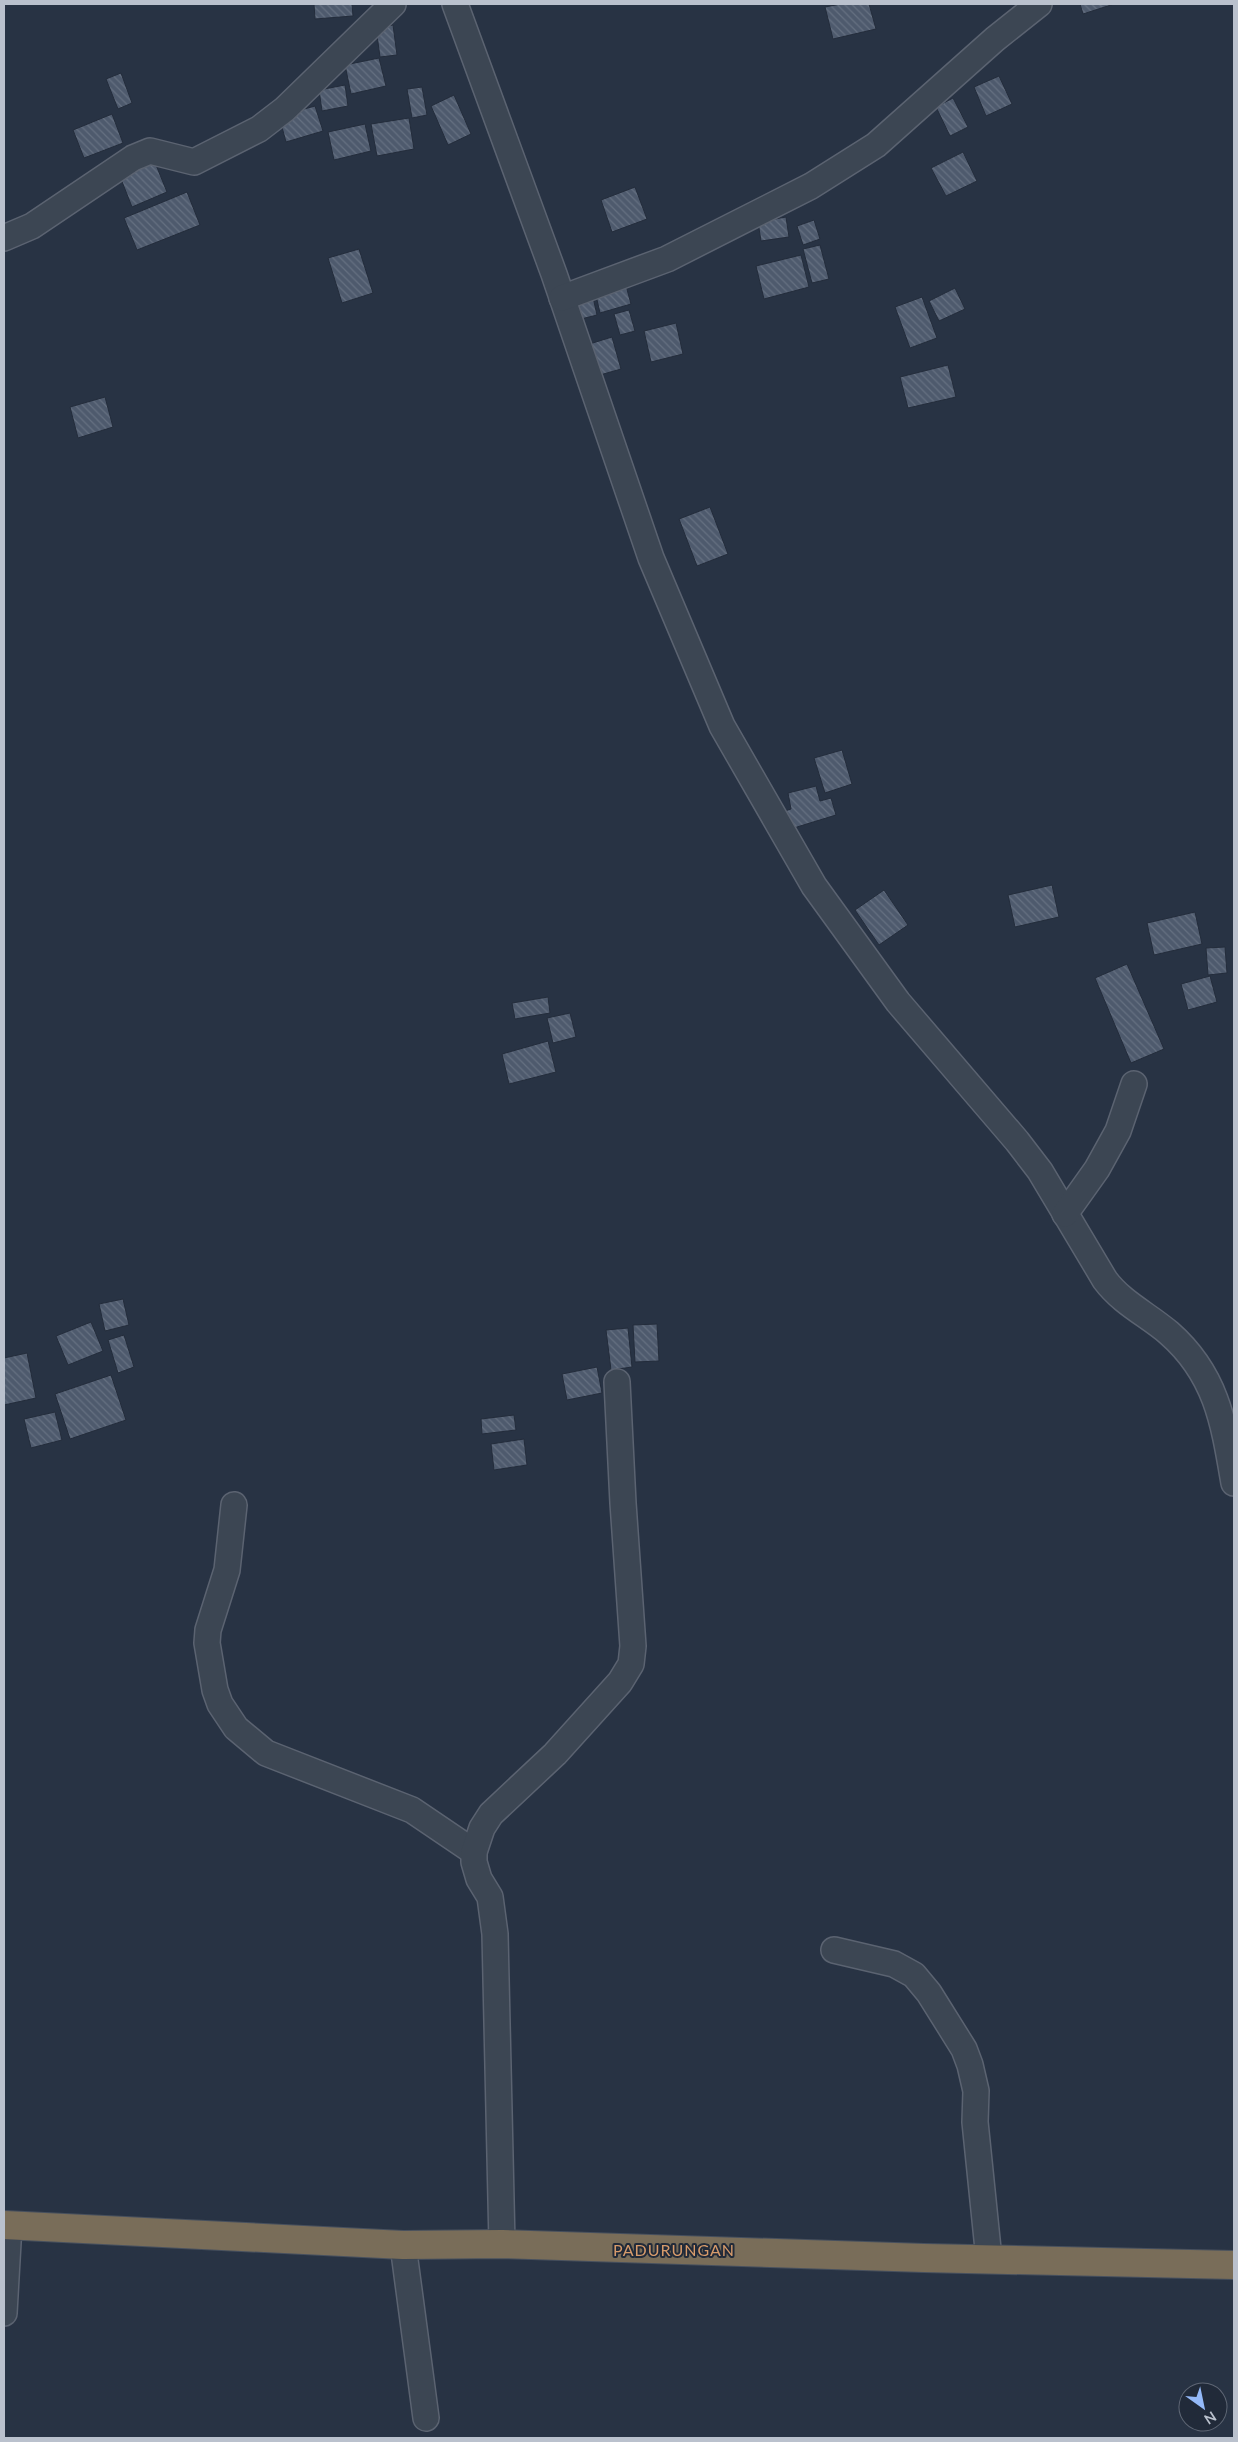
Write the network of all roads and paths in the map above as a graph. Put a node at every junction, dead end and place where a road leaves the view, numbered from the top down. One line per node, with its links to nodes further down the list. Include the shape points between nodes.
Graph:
1 (393, 4): 4 (street, via 303,94 259,129 194,162 150,151 133,158 32,226)
2 (455, 4): 5 (street)
3 (1039, 4): 5 (street, via 876,145 811,186 667,259)
4 (4, 238)
5 (562, 298): 7 (street, via 651,558 722,726 820,894 898,1002 1028,1156)
6 (1134, 1084): 7 (street, via 1118,1131 1097,1169)
7 (1065, 1214): 9 (street, via 1114,1292 1168,1332 1189,1352 1204,1374 1216,1397 1223,1422)
8 (617, 1382): 11 (street, via 633,1646 630,1664 620,1682 555,1754 491,1814)
9 (1234, 1483)
10 (234, 1505): 11 (street, via 227,1570 207,1643 215,1690 226,1716 252,1744 266,1753 412,1810)
11 (474, 1852): 14 (street, via 479,1879 490,1897 496,1934)
12 (834, 1950): 16 (street, via 894,1964 914,1975 964,2049 976,2091 974,2122)
13 (7, 2225): 15 (highway); 18 (street)
14 (502, 2244): 15 (highway); 16 (highway)
15 (403, 2246): 19 (street)
16 (989, 2260): 17 (highway)
17 (1234, 2265)
18 (4, 2313)
19 (426, 2418)

